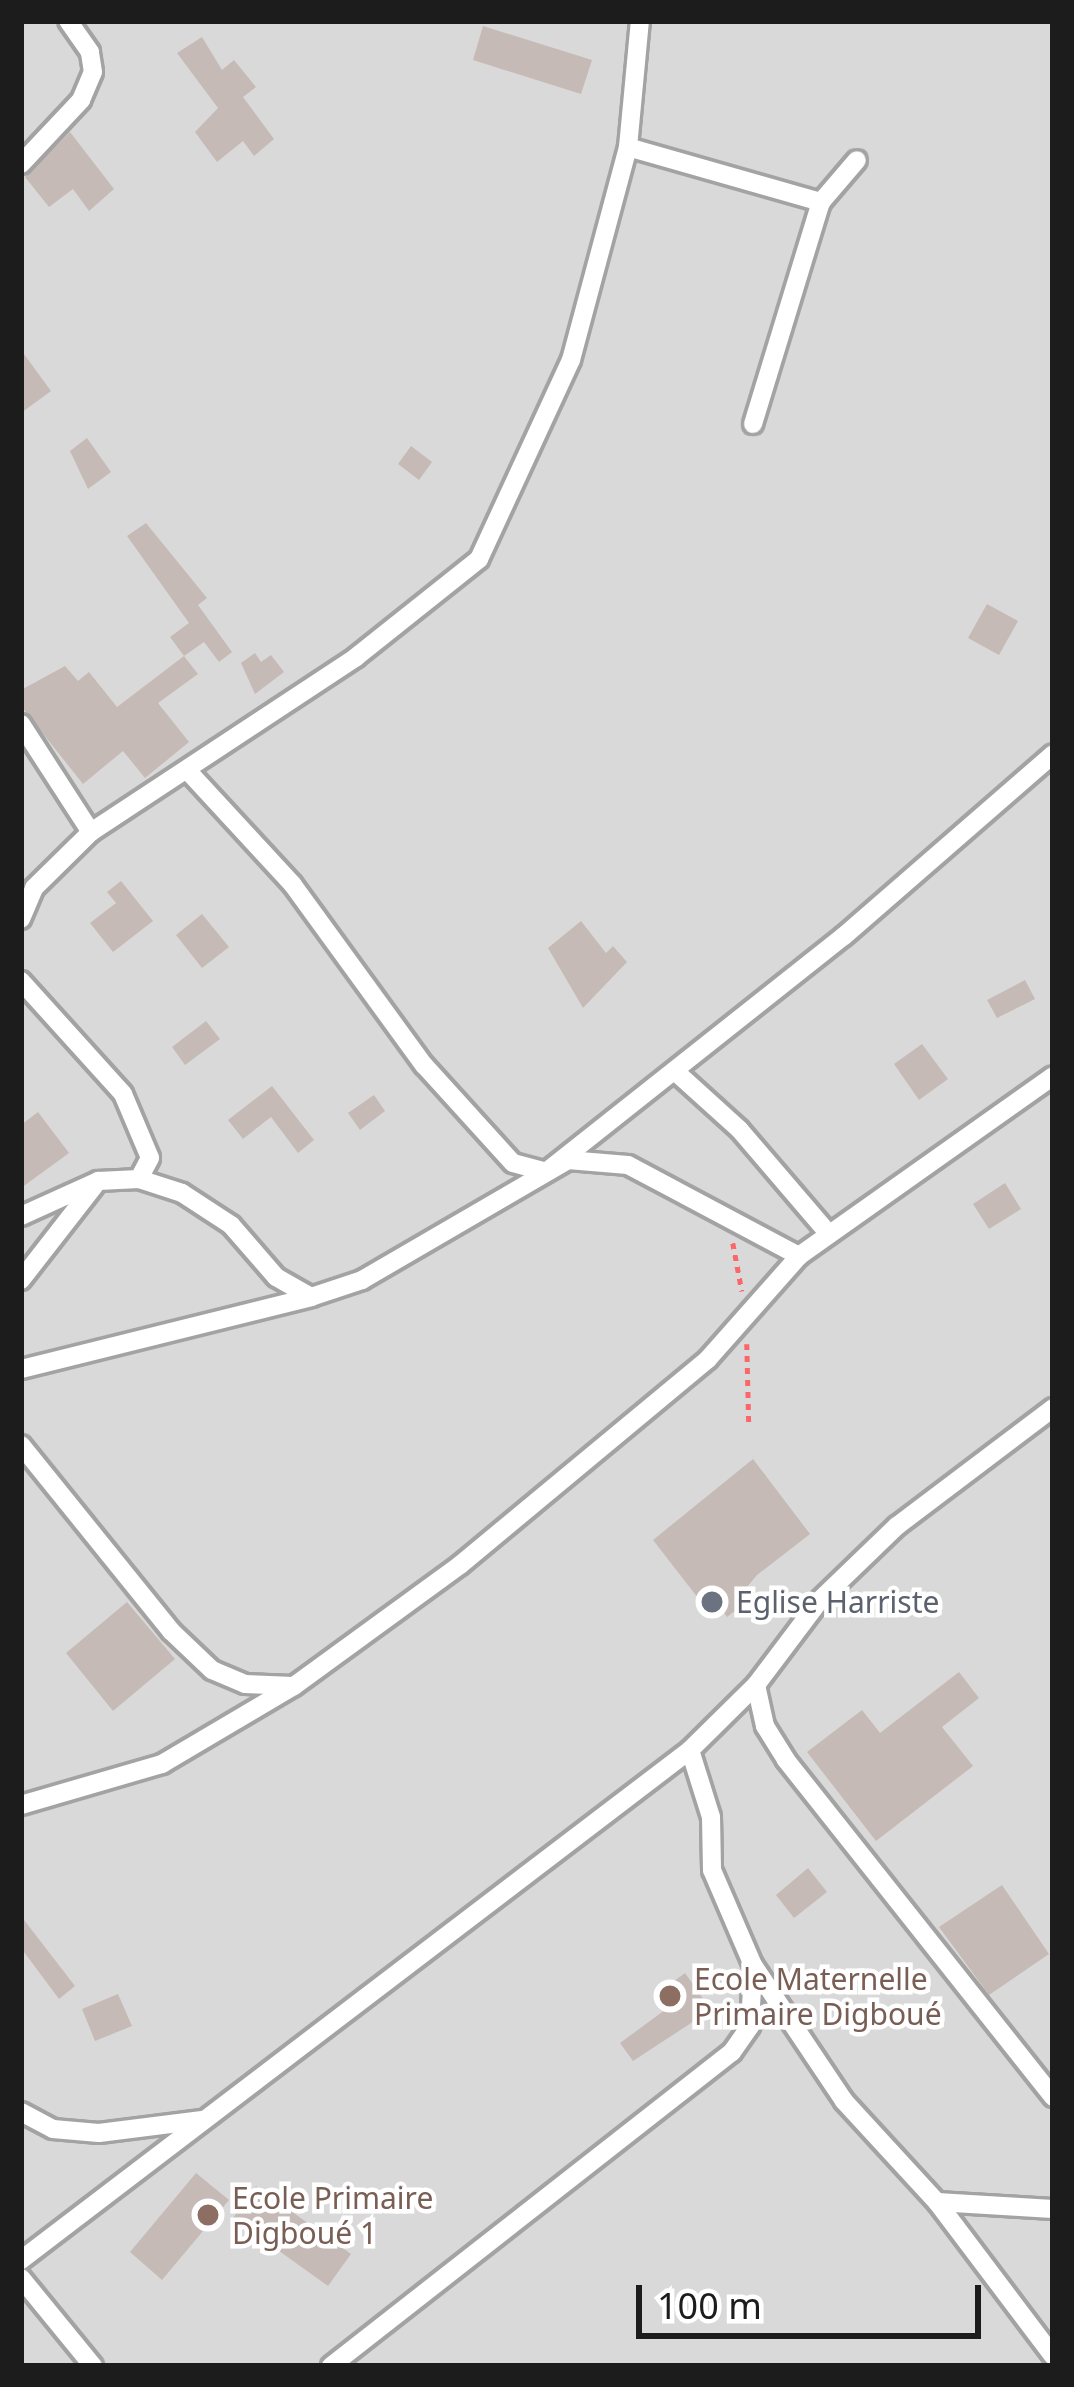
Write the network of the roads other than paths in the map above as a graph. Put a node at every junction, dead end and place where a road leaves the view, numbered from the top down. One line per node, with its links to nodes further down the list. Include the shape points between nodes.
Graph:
1 (68, 21): 5 (street, via 93,72 81,100)
2 (640, 21): 3 (street)
3 (628, 147): 6 (street); 10 (street, via 571,361 479,559 356,657)
4 (857, 160): 6 (street)
5 (21, 164)
6 (821, 202): 7 (street)
7 (752, 424)
8 (21, 724): 11 (street)
9 (1053, 754): 14 (street)
10 (187, 770): 11 (street); 16 (street, via 293,885 424,1065 512,1163)
11 (91, 832): 12 (street, via 34,888)
12 (21, 919)
13 (21, 981): 17 (street, via 123,1094 150,1158)
14 (677, 1073): 16 (street); 20 (street)
15 (1053, 1076): 20 (street)
16 (546, 1172): 21 (street, via 568,1160 628,1165); 23 (street, via 362,1280)
17 (139, 1179): 18 (street); 23 (street, via 182,1192)
18 (98, 1181): 19 (street); 22 (street)
19 (21, 1216)
20 (830, 1234): 21 (street)
21 (799, 1256): 28 (street, via 708,1359 460,1565)
22 (21, 1280)
23 (311, 1297): 24 (street)
24 (21, 1370)
25 (1053, 1408): 27 (street, via 897,1526 820,1600)
26 (21, 1445): 28 (street, via 171,1631 212,1670 245,1684)
27 (756, 1684): 29 (street); 32 (street, via 765,1726 786,1760)
28 (294, 1686): 30 (street, via 162,1764)
29 (690, 1750): 31 (street, via 711,1817 712,1870); 34 (street)
30 (21, 1805)
31 (753, 1965): 35 (street, via 844,2101); 41 (street, via 750,2026 732,2052)
32 (1053, 2097)
33 (21, 2112): 34 (street, via 53,2129 99,2133)
34 (207, 2119): 37 (street)
35 (937, 2202): 36 (street); 39 (street)
36 (1053, 2210)
37 (21, 2260)
38 (21, 2278): 40 (street)
39 (1053, 2356)
40 (93, 2366)
41 (331, 2366)

